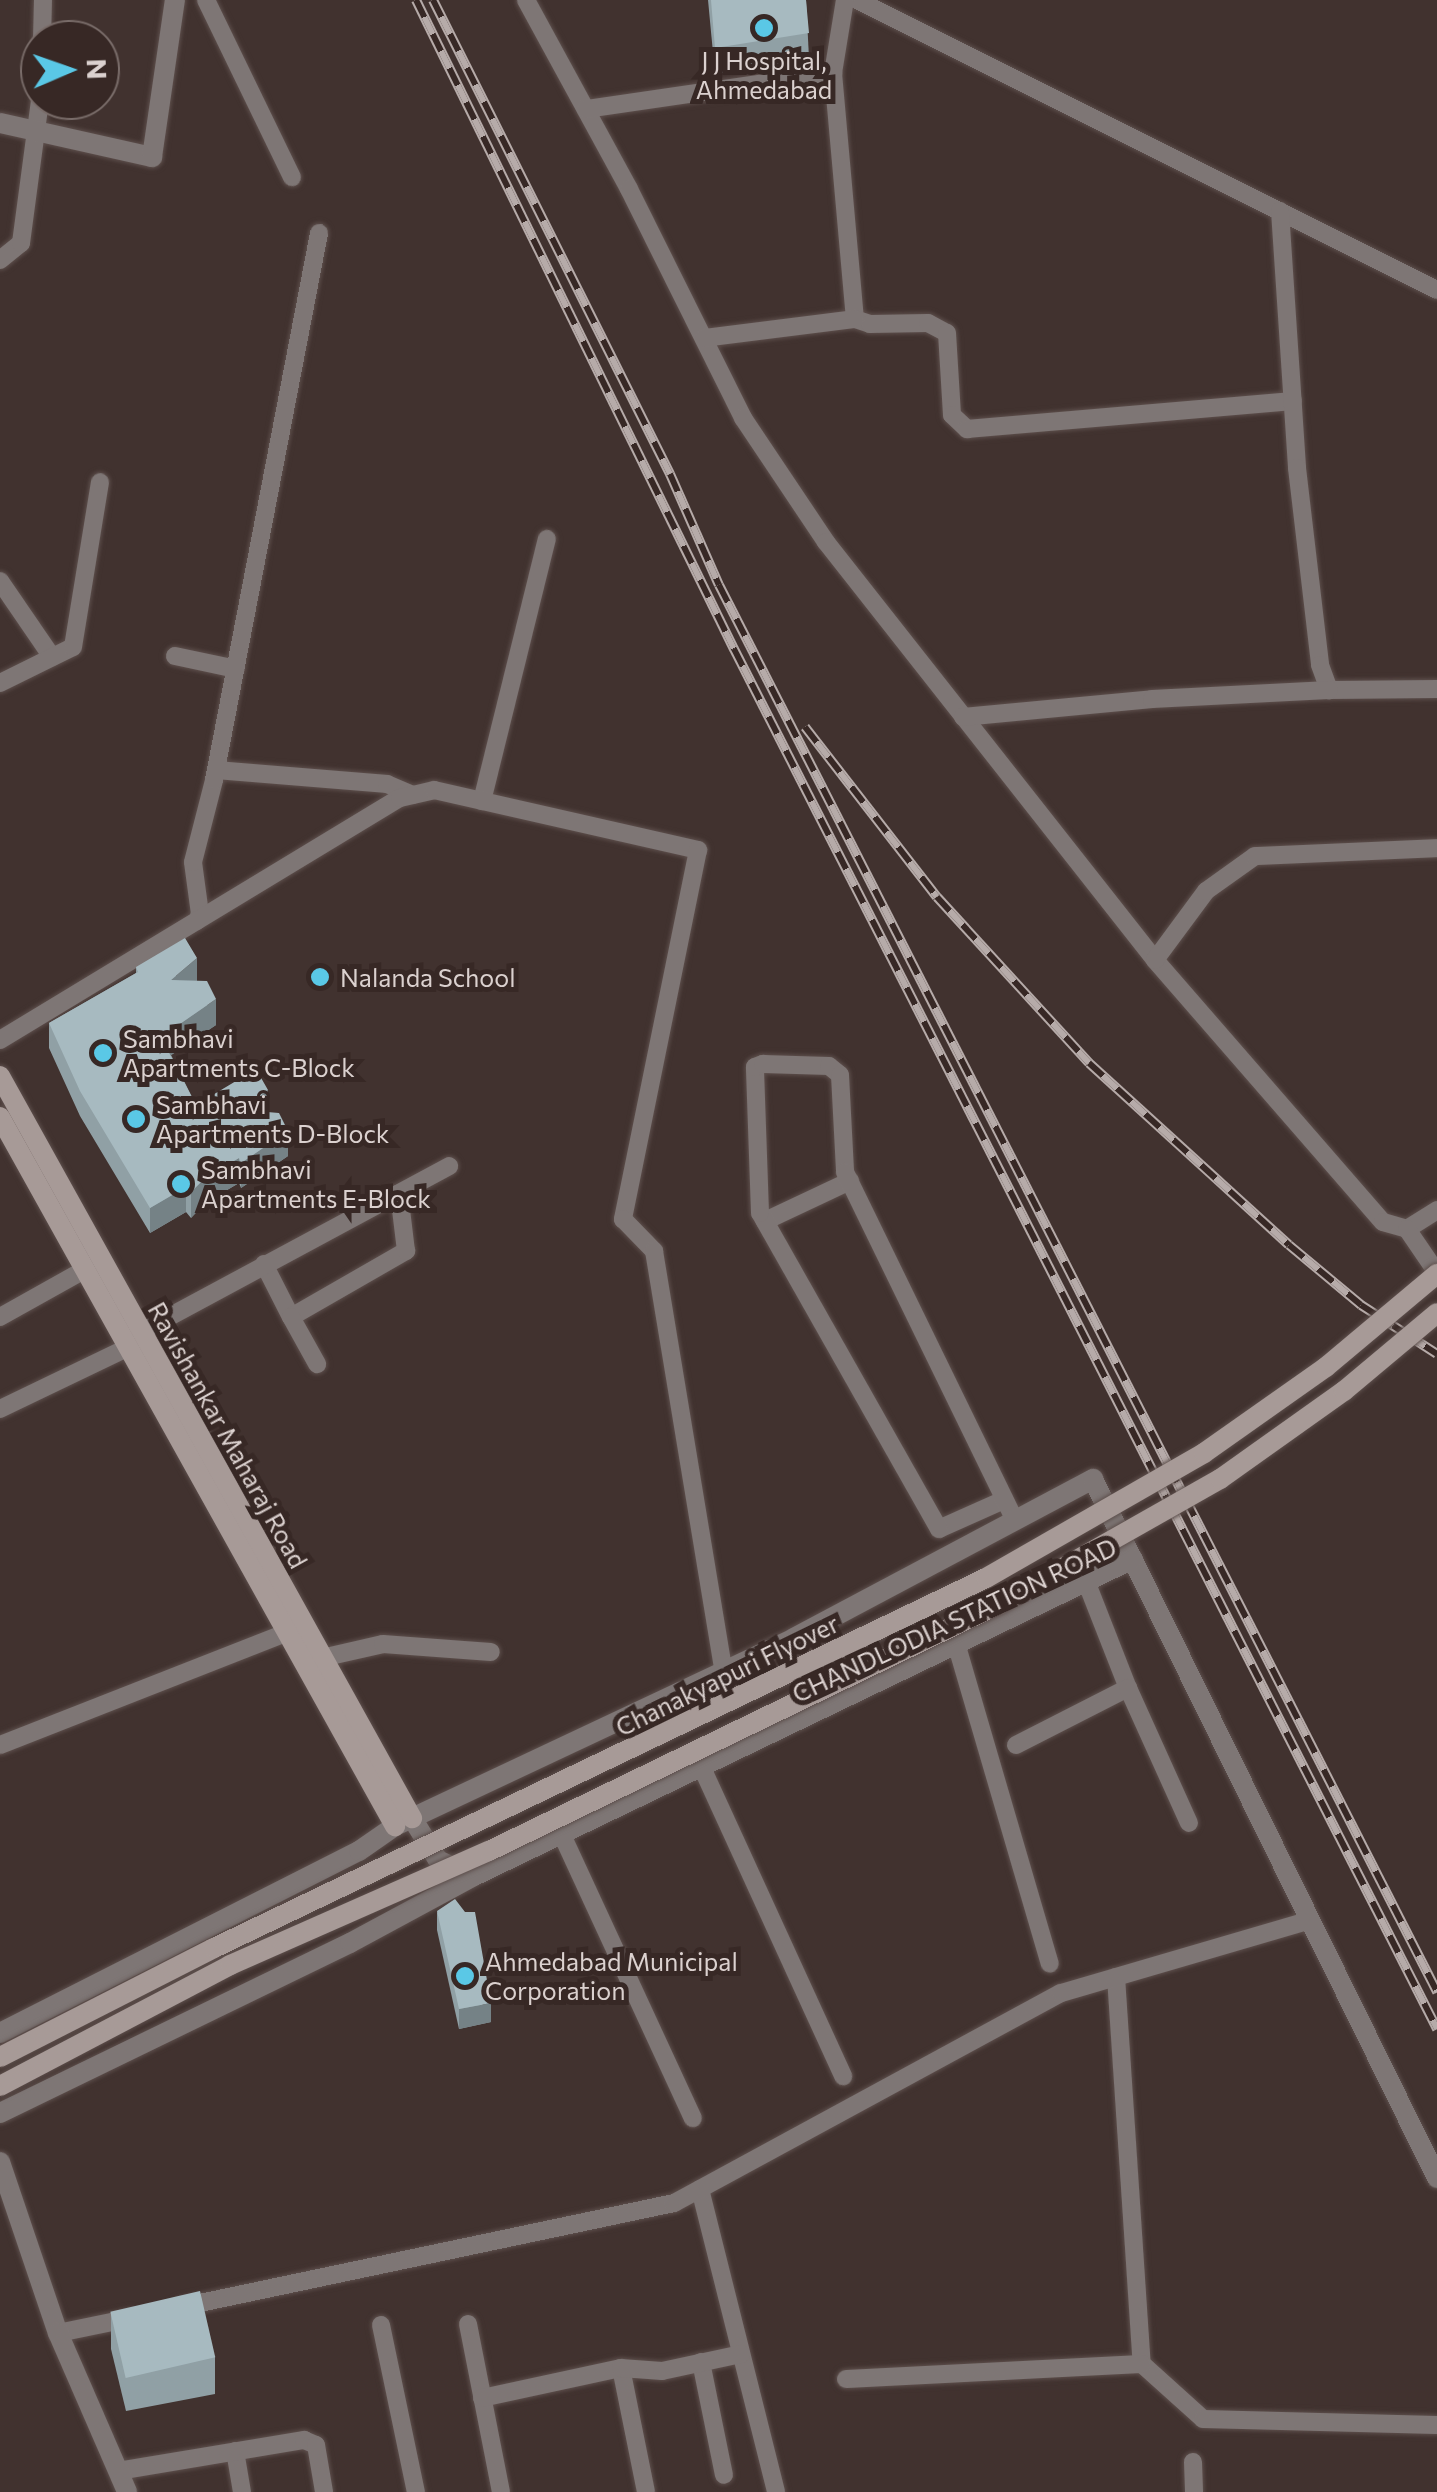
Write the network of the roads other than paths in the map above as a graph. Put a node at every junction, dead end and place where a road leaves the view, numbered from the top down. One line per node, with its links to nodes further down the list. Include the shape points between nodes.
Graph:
1 (175, 0): 10 (street, via 152,158)
2 (206, 0): 11 (street)
3 (526, 0): 7 (street)
4 (845, 0): 6 (street)
5 (858, 0): 12 (street)
6 (832, 74): 7 (street); 16 (street)
7 (586, 109): 17 (street)
8 (40, 120): 10 (street)
9 (0, 123): 10 (street)
10 (40, 132): 14 (street, via 22,243)
11 (292, 177)
12 (1280, 211): 15 (street); 18 (street)
13 (320, 234): 24 (street)
14 (0, 260)
15 (1437, 290)
16 (855, 319): 17 (street); 18 (street, via 928,324 947,333 952,415 967,429)
17 (704, 338): 28 (street, via 744,418 826,542)
18 (1293, 401): 27 (street, via 1314,617)
19 (100, 482): 23 (street, via 73,647)
20 (547, 539): 31 (street)
21 (0, 581): 23 (street)
22 (175, 656): 24 (street)
23 (52, 657): 25 (street)
24 (236, 668): 29 (street)
25 (0, 682)
26 (1437, 689): 27 (street)
27 (1329, 690): 28 (street)
28 (962, 717): 34 (street)
29 (216, 770): 30 (street, via 387,784); 33 (street, via 192,862)
30 (413, 795): 31 (street, via 434,790); 33 (street)
31 (482, 801): 62 (street, via 698,850 624,1219 654,1251)
32 (1437, 848): 34 (street, via 1254,856 1206,891)
33 (197, 921): 35 (street)
34 (1156, 960): 43 (street, via 1382,1222)
35 (0, 1040)
36 (0, 1076): 50 (main road, Ravishankar Maharaj Road)
37 (0, 1118): 45 (main road, Ravishankar Maharaj Road)
38 (450, 1166): 40 (street)
39 (850, 1181): 42 (street); 42 (street, via 836,1068 763,1064 755,1068); 54 (street)
40 (399, 1193): 44 (street); 49 (street, via 406,1251 401,1257)
41 (1437, 1210): 43 (street)
42 (765, 1221): 54 (street, via 939,1529)
43 (1407, 1229): 46 (street)
44 (264, 1264): 49 (street); 50 (street)
45 (84, 1270): 48 (street); 51 (main road, Ravishankar Maharaj Road)
46 (1437, 1273): 76 (main road, Chanakyapuri Flyover, bridge, via 1326,1367 1204,1453 986,1578)
47 (1437, 1314): 78 (main road, bridge, via 1344,1391 1220,1478 999,1604 488,1851 230,1965)
48 (0, 1317)
49 (291, 1317): 52 (street)
50 (141, 1332): 61 (main road, Ravishankar Maharaj Road)
51 (127, 1348): 53 (street); 58 (main road, Ravishankar Maharaj Road)
52 (317, 1364)
53 (0, 1410)
54 (1004, 1500): 55 (street)
55 (1015, 1520): 56 (street, via 1093,1479); 62 (street)
56 (1133, 1560): 57 (street, CHANDLODIA STATION ROAD); 72 (street, CHANDLODIA STATION ROAD)
57 (1086, 1581): 59 (street, CHANDLODIA STATION ROAD); 63 (street)
58 (286, 1634): 64 (street); 67 (main road, Ravishankar Maharaj Road)
59 (956, 1643): 66 (street, CHANDLODIA STATION ROAD); 73 (street)
60 (491, 1652): 61 (street, via 383,1644)
61 (326, 1658): 67 (main road, Ravishankar Maharaj Road)
62 (724, 1672): 67 (street)
63 (1128, 1688): 65 (street); 68 (street)
64 (0, 1745)
65 (1016, 1745)
66 (702, 1770): 69 (street, CHANDLODIA STATION ROAD); 77 (street)
67 (404, 1822): 70 (street, via 438,1860); 71 (street, via 414,1874); 75 (street)
68 (1189, 1824)
69 (562, 1835): 70 (street, CHANDLODIA STATION ROAD); 80 (street)
70 (474, 1876): 71 (street, CHANDLODIA STATION ROAD)
71 (408, 1913): 79 (street, CHANDLODIA STATION ROAD)
72 (1308, 1922): 74 (street); 82 (street, CHANDLODIA STATION ROAD)
73 (1050, 1964)
74 (1116, 1978): 83 (street, via 1061,1994); 89 (street)
75 (0, 2032)
76 (0, 2057)
77 (844, 2076)
78 (0, 2086)
79 (0, 2113)
80 (693, 2118)
81 (0, 2162): 86 (street)
82 (1437, 2178)
83 (700, 2189): 86 (street, via 674,2203); 87 (street)
84 (468, 2324): 92 (street)
85 (381, 2325): 101 (street)
86 (58, 2333): 96 (street)
87 (741, 2354): 88 (street); 104 (street)
88 (700, 2362): 90 (street, via 644,2373); 97 (street)
89 (1142, 2364): 91 (street); 93 (street, via 1203,2418)
90 (621, 2368): 92 (street); 103 (street)
91 (846, 2379)
92 (482, 2398): 102 (street)
93 (1437, 2425)
94 (235, 2451): 96 (street); 99 (street); 100 (street, via 309,2442 316,2446)
95 (1194, 2462): 105 (street)
96 (118, 2470): 98 (street)
97 (724, 2475)
98 (127, 2492)
99 (242, 2492)
100 (324, 2492)
101 (416, 2492)
102 (501, 2492)
103 (646, 2492)
104 (776, 2492)
105 (1194, 2492)

